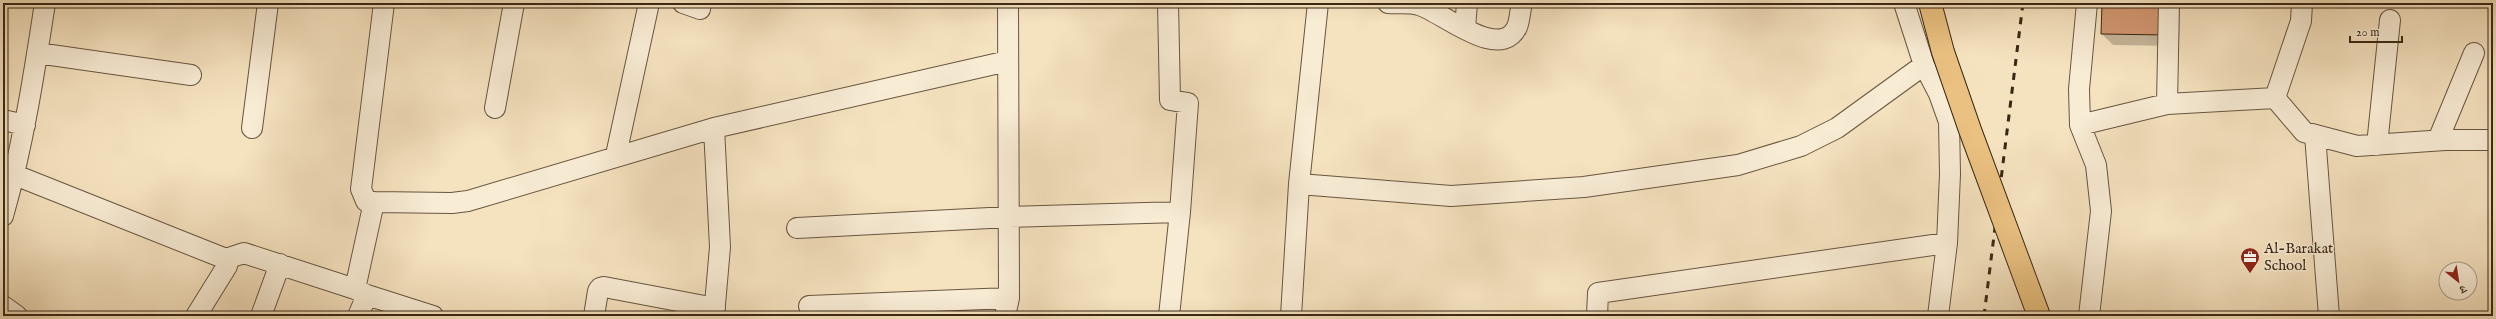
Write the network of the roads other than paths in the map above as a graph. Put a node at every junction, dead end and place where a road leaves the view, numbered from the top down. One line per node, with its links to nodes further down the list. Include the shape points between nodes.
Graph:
1 (45, 3): 21 (street)
2 (268, 3): 32 (street)
3 (384, 3): 41 (street, via 361,189 366,201)
4 (514, 3): 28 (street)
5 (649, 3): 38 (street)
6 (683, 3): 7 (street, via 700,9)
7 (701, 3)
8 (1008, 3): 23 (street)
9 (1168, 3): 42 (street, via 1170,100 1188,103)
10 (1318, 3): 40 (street)
11 (1388, 3): 20 (street, via 1419,5)
12 (1467, 3): 20 (street)
13 (1522, 3): 20 (street, via 1516,28 1505,39 1492,40)
14 (1904, 3): 24 (street)
15 (1930, 3): 64 (main road, bridge, via 1960,102)
16 (2087, 3): 31 (street, via 2079,89)
17 (2169, 3): 27 (street)
18 (2302, 3): 26 (street, via 2301,21)
19 (2390, 20): 37 (street)
20 (1465, 29)
21 (37, 53): 25 (street); 30 (street)
22 (2474, 53): 35 (street)
23 (1008, 61): 33 (street); 44 (street)
24 (1924, 65): 40 (street, via 1837,128 1801,146 1738,165 1584,187 1451,196); 46 (street, via 1939,94 1949,122)
25 (191, 75)
26 (2275, 98): 27 (street); 34 (street, via 2304,132)
27 (2168, 104): 31 (street)
28 (495, 108)
29 (3, 120): 30 (street)
30 (25, 125): 39 (street)
31 (2080, 125): 65 (street, via 2096,165 2101,211)
32 (252, 128)
33 (714, 128): 38 (street); 53 (street, via 720,247)
34 (2316, 135): 37 (street, via 2357,146); 66 (street)
35 (2438, 140): 36 (street); 37 (street)
36 (2493, 140)
37 (2377, 144)
38 (616, 155): 41 (street, via 468,201)
39 (15, 175): 43 (street); 47 (street)
40 (1299, 184): 61 (street)
41 (374, 202): 49 (street)
42 (1180, 212): 44 (street); 60 (street)
43 (3, 216)
44 (1009, 217): 45 (street); 52 (street)
45 (797, 228)
46 (1947, 243): 62 (street, via 1598,293); 63 (street)
47 (226, 259): 48 (street, via 244,253); 55 (street, via 227,266)
48 (280, 264): 49 (street); 56 (street)
49 (361, 292): 57 (street); 58 (street)
50 (3, 306): 54 (street)
51 (809, 306): 52 (street)
52 (1007, 307)
53 (714, 312): 59 (street, via 604,287 598,291)
54 (17, 316)
55 (196, 316)
56 (261, 316)
57 (358, 316)
58 (433, 316)
59 (594, 316)
60 (1168, 316)
61 (1291, 316)
62 (1597, 316)
63 (1938, 316)
64 (2039, 316)
65 (2089, 316)
66 (2328, 316)

